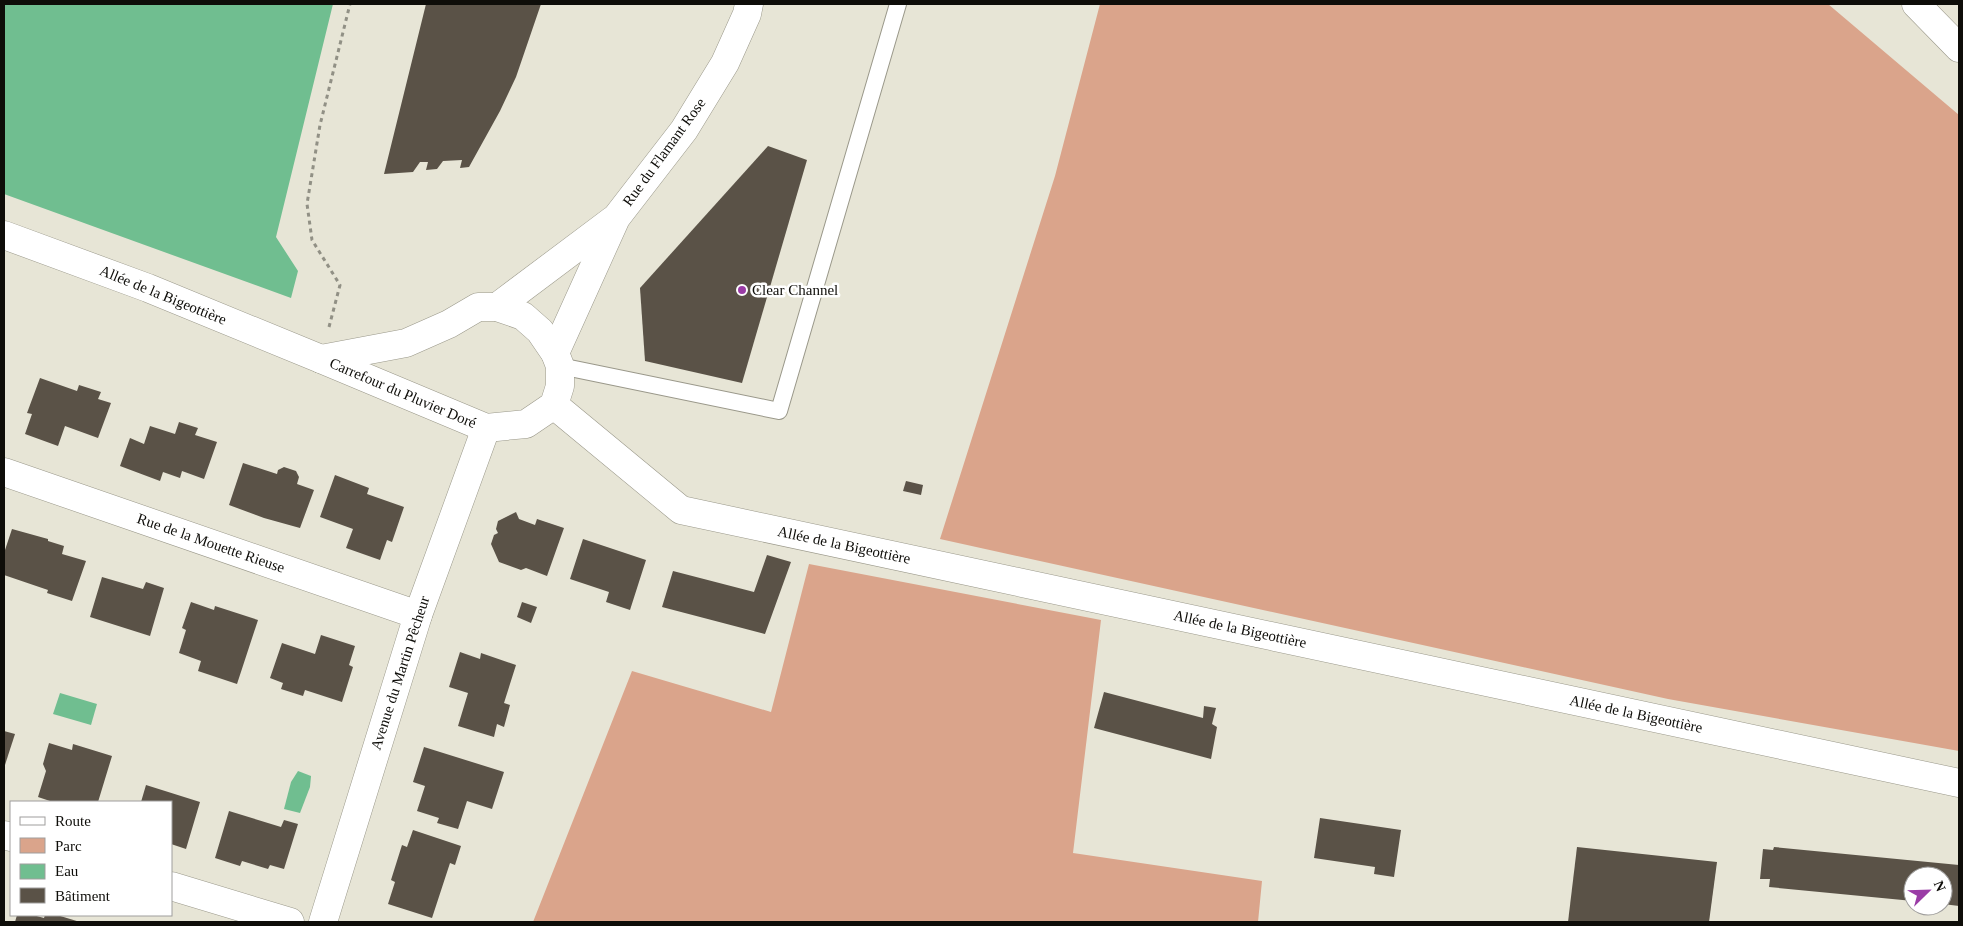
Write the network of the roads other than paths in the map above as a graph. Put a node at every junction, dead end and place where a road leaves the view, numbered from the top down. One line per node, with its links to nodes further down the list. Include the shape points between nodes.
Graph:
1 (749, 4): 5 (main road, Rue du Flamant Rose, via 720,72 684,130)
2 (898, 4): 9 (lane, via 779,411)
3 (1916, 4): 4 (main road)
4 (1959, 48)
5 (616, 218): 7 (main road, Rue du Flamant Rose); 9 (main road, Rue du Flamant Rose)
6 (4, 234): 8 (main road, Allée de la Bigeottière, via 148,288)
7 (497, 307): 8 (main road, Carrefour du Pluvier Doré, via 478,307 406,343); 9 (main road, Carrefour du Pluvier Doré, via 523,316 540,331)
8 (321, 359): 11 (main road, Carrefour du Pluvier Doré)
9 (557, 360): 10 (main road, via 560,386)
10 (554, 405): 11 (main road, Carrefour du Pluvier Doré, via 526,424); 14 (main road, Allée de la Bigeottière, via 681,510)
11 (486, 428): 13 (main road, Avenue du Martin Pêcheur)
12 (4, 472): 13 (main road, Rue de la Mouette Rieuse)
13 (418, 615): 17 (main road, Avenue du Martin Pêcheur)
14 (1959, 783)
15 (172, 886): 16 (main road)
16 (290, 922)
17 (323, 922)

